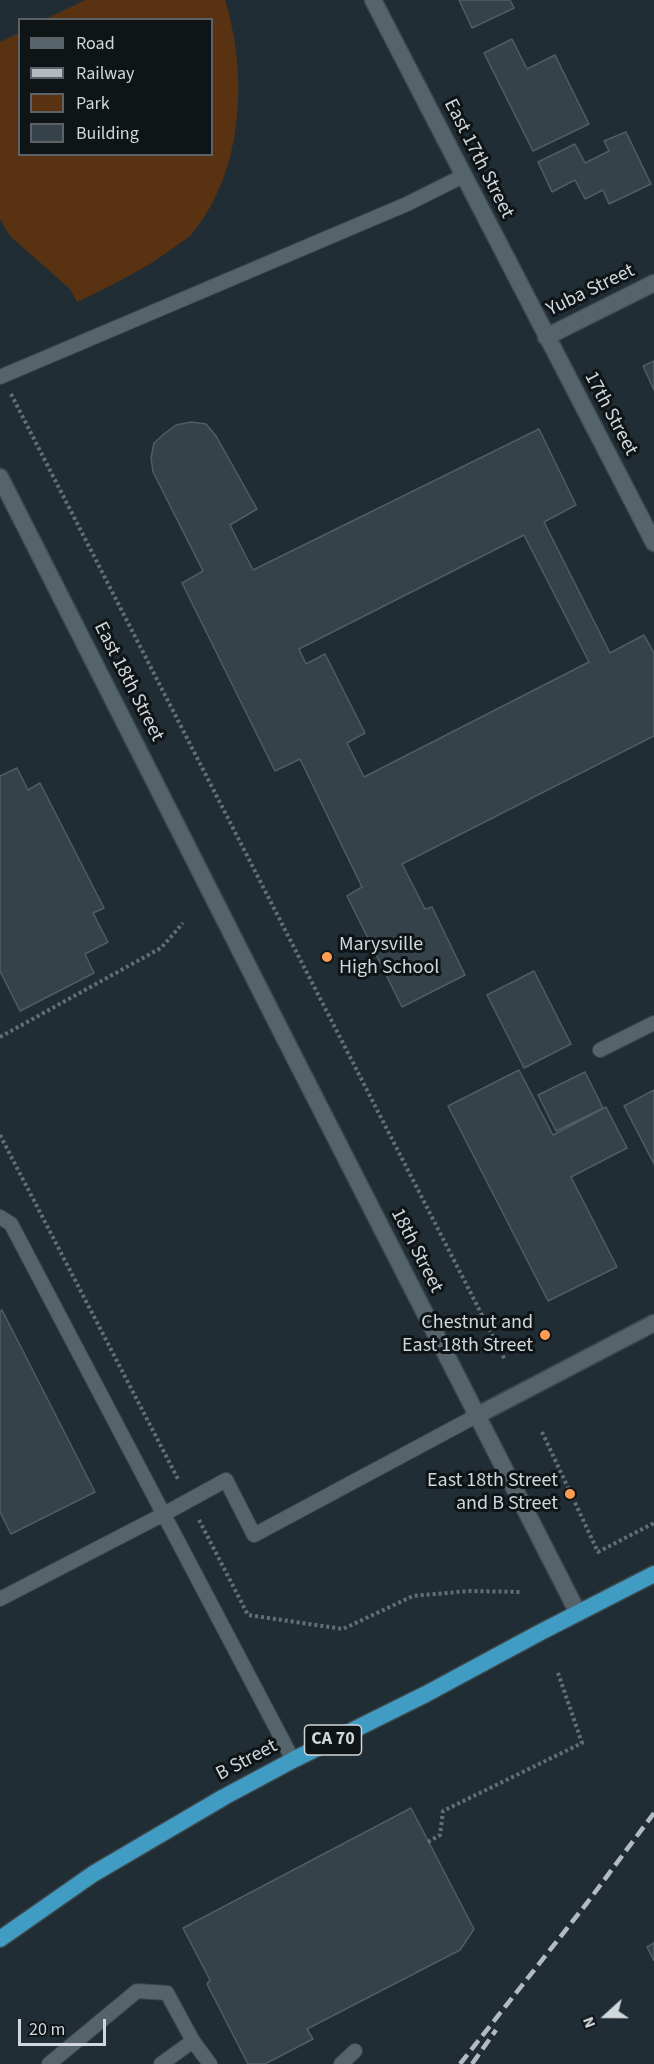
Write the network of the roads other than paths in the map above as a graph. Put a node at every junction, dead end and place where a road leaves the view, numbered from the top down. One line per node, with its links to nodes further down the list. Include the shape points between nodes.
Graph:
1 (373, 0): 2 (street, East 17th Street)
2 (463, 176): 4 (street, East 17th Street); 5 (lane, via 407,204)
3 (654, 283): 4 (street, Yuba Street)
4 (546, 337): 7 (street, 17th Street)
5 (1, 377)
6 (0, 477): 8 (street, East 18th Street)
7 (654, 543)
8 (219, 906): 13 (street, 18th Street)
9 (654, 1023): 10 (lane)
10 (600, 1050)
11 (0, 1217): 14 (lane, via 11,1224)
12 (654, 1323): 13 (street)
13 (476, 1416): 14 (lane, via 254,1535 226,1480); 17 (street, 18th Street)
14 (164, 1514): 16 (lane); 18 (lane)
15 (654, 1574): 17 (highway, B Street / CA 70)
16 (0, 1599)
17 (578, 1613): 18 (highway, B Street / CA 70)
18 (293, 1760): 19 (highway, B Street / CA 70, via 93,1874)
19 (0, 1939)
20 (193, 2041): 22 (lane, via 167,1993 136,1990); 23 (lane); 24 (lane)
21 (355, 2051): 25 (lane)
22 (49, 2064)
23 (161, 2064)
24 (210, 2064)
25 (341, 2064)

